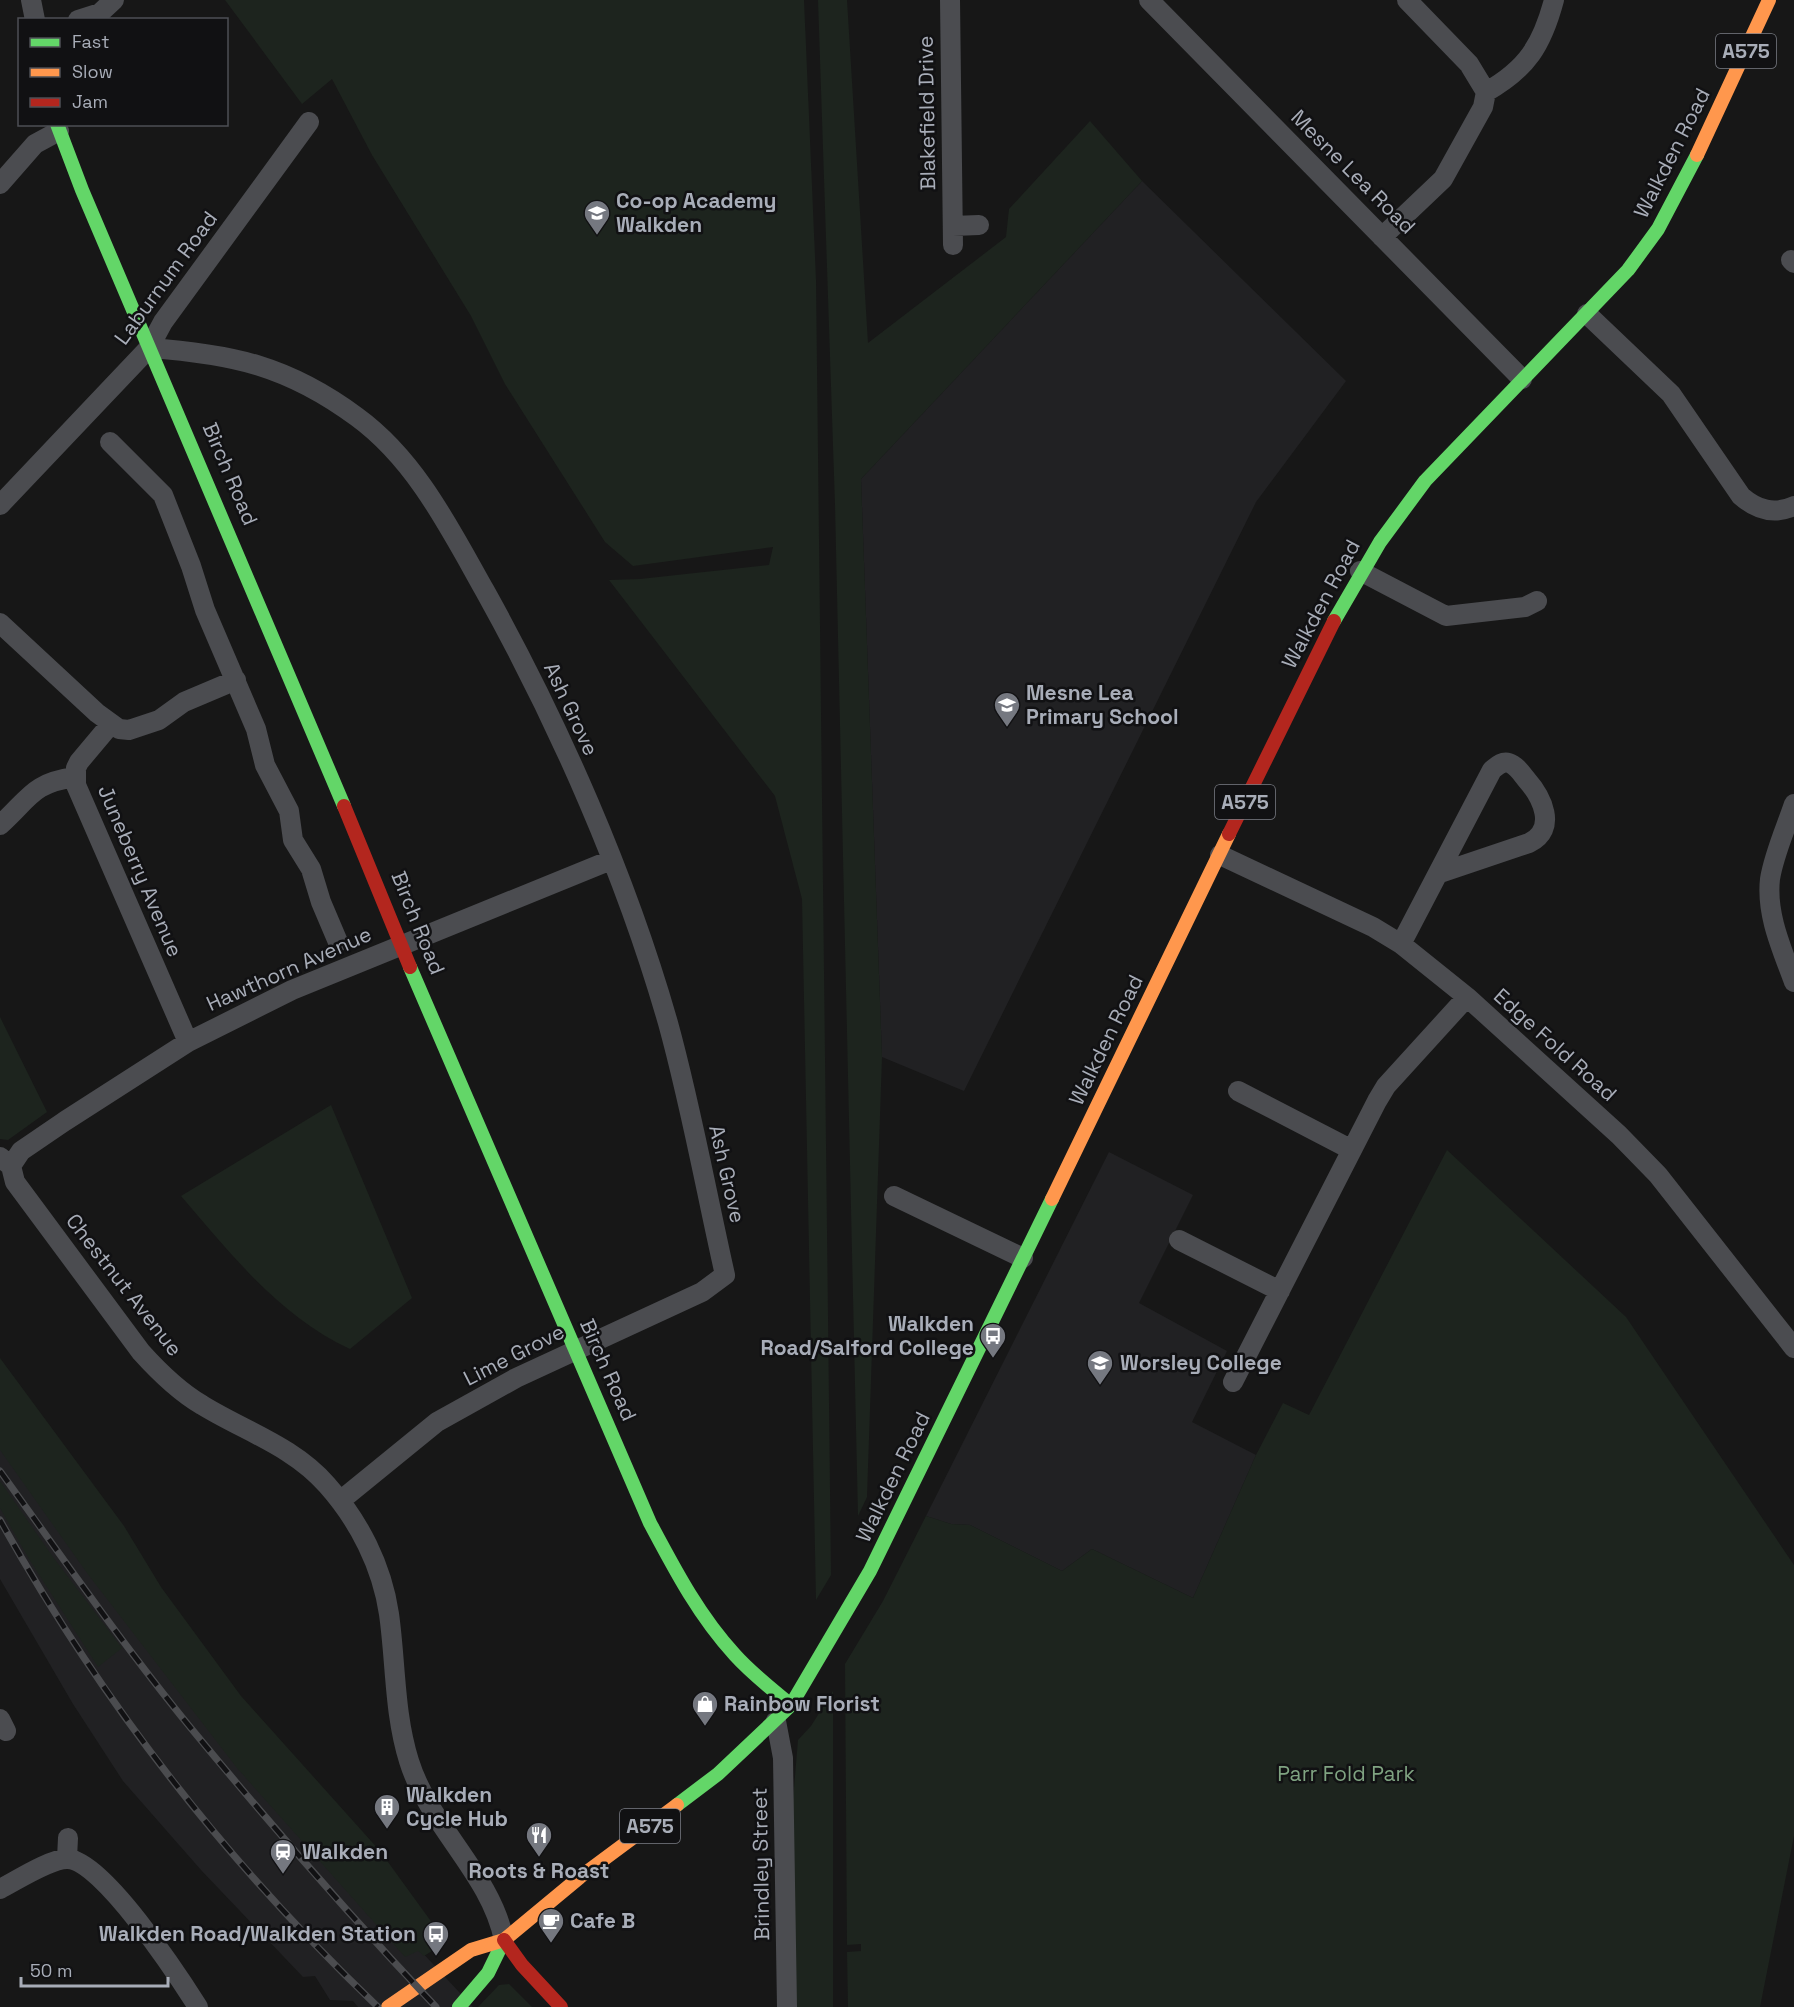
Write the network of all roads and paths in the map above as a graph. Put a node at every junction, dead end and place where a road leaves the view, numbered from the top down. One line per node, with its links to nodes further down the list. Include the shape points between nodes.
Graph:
1 (31, 0): 8 (street)
2 (114, 0): 9 (street, via 100,14)
3 (950, 0): 14 (street, Blakefield Drive, via 953,235)
4 (1149, 0): 15 (street, Mesne Lea Road)
5 (1407, 0): 10 (street, via 1469,64)
6 (1554, 0): 10 (street, via 1539,44 1507,81)
7 (1769, 0): 16 (main road, Walkden Road / A575, via 1683,185 1658,229 1628,270)
8 (35, 18)
9 (85, 18)
10 (1486, 92): 15 (street, via 1483,107 1443,179)
11 (309, 122): 17 (street, Laburnum Road)
12 (58, 128): 13 (street, via 35,144); 17 (main road, Birch Road)
13 (0, 184)
14 (979, 225)
15 (1382, 237): 18 (street, Mesne Lea Road)
16 (1587, 314): 18 (main road, Walkden Road / A575); 21 (street, via 1671,394 1741,496 1752,506 1766,510 1783,511)
17 (149, 348): 20 (street, Laburnum Road); 31 (street, Ash Grove, via 236,357 266,366 357,417 397,454 453,533 524,664); 35 (main road, Birch Road, via 319,743)
18 (1522, 379): 22 (main road, Walkden Road / A575, via 1405,504)
19 (110, 442): 25 (street, via 137,455 163,495 205,610)
20 (0, 505)
21 (1794, 506)
22 (1360, 571): 23 (street, via 1446,616 1525,607); 30 (main road, Walkden Road / A575)
23 (1537, 601)
24 (0, 623): 26 (street)
25 (236, 680): 26 (street, via 184,702 144,726 129,730); 33 (street, via 266,765 289,811 293,840 334,910)
26 (110, 725): 27 (street, Juneberry Avenue, via 79,762)
27 (75, 777): 29 (street, via 56,779 32,791); 38 (street, Juneberry Avenue)
28 (1794, 804): 36 (street, via 1769,892 1773,921)
29 (0, 825)
30 (1220, 855): 34 (street, Edge Fold Road, via 1319,900); 44 (main road, Walkden Road / A575)
31 (611, 860): 35 (street, Hawthorn Avenue); 45 (street, Ash Grove, via 667,1022)
32 (1440, 873): 32 (street, via 1492,770 1500,763 1516,768 1544,802 1546,816 1541,835 1529,843); 34 (street)
33 (338, 942)
34 (1401, 944): 37 (street, Edge Fold Road)
35 (400, 945): 38 (street, Hawthorn Avenue, via 292,990); 48 (main road, Birch Road)
36 (1794, 982)
37 (1467, 997): 40 (street, via 1386,1086); 47 (street, Edge Fold Road, via 1658,1175)
38 (188, 1042): 41 (street, Hawthorn Avenue)
39 (1239, 1091): 40 (street)
40 (1352, 1150): 46 (street)
41 (6, 1161): 50 (street, Chestnut Avenue, via 15,1182 159,1371 203,1406 280,1446 312,1470)
42 (894, 1196): 44 (street)
43 (1179, 1240): 46 (street)
44 (1023, 1258): 51 (main road, Walkden Road / A575, via 870,1571)
45 (725, 1275): 48 (street, Lime Grove, via 702,1292)
46 (1280, 1291): 49 (street)
47 (1794, 1348)
48 (573, 1352): 50 (street, Lime Grove, via 437,1422); 51 (main road, Birch Road, via 640,1503 698,1604 736,1656)
49 (1233, 1382)
50 (340, 1501): 56 (street, Chestnut Avenue, via 363,1535 383,1587 396,1706 409,1762 446,1832 496,1911)
51 (791, 1705): 52 (main road, Walkden Road / A575)
52 (776, 1721): 56 (main road, Walkden Road / A575, via 718,1774 580,1877); 63 (street, Brindley Street, via 783,1758)
53 (68, 1838): 54 (street)
54 (67, 1858): 55 (street); 59 (street, via 97,1873 162,1953)
55 (0, 1889)
56 (504, 1940): 57 (main road, Walkden Road / A575, via 471,1950); 61 (main road, A575, via 488,1972); 62 (main road)
57 (409, 1992): 58 (main road); 60 (main road, Walkden Road / A575)
58 (423, 2000)
59 (198, 2007)
60 (388, 2007)
61 (459, 2007)
62 (561, 2007)
63 (787, 2007)

